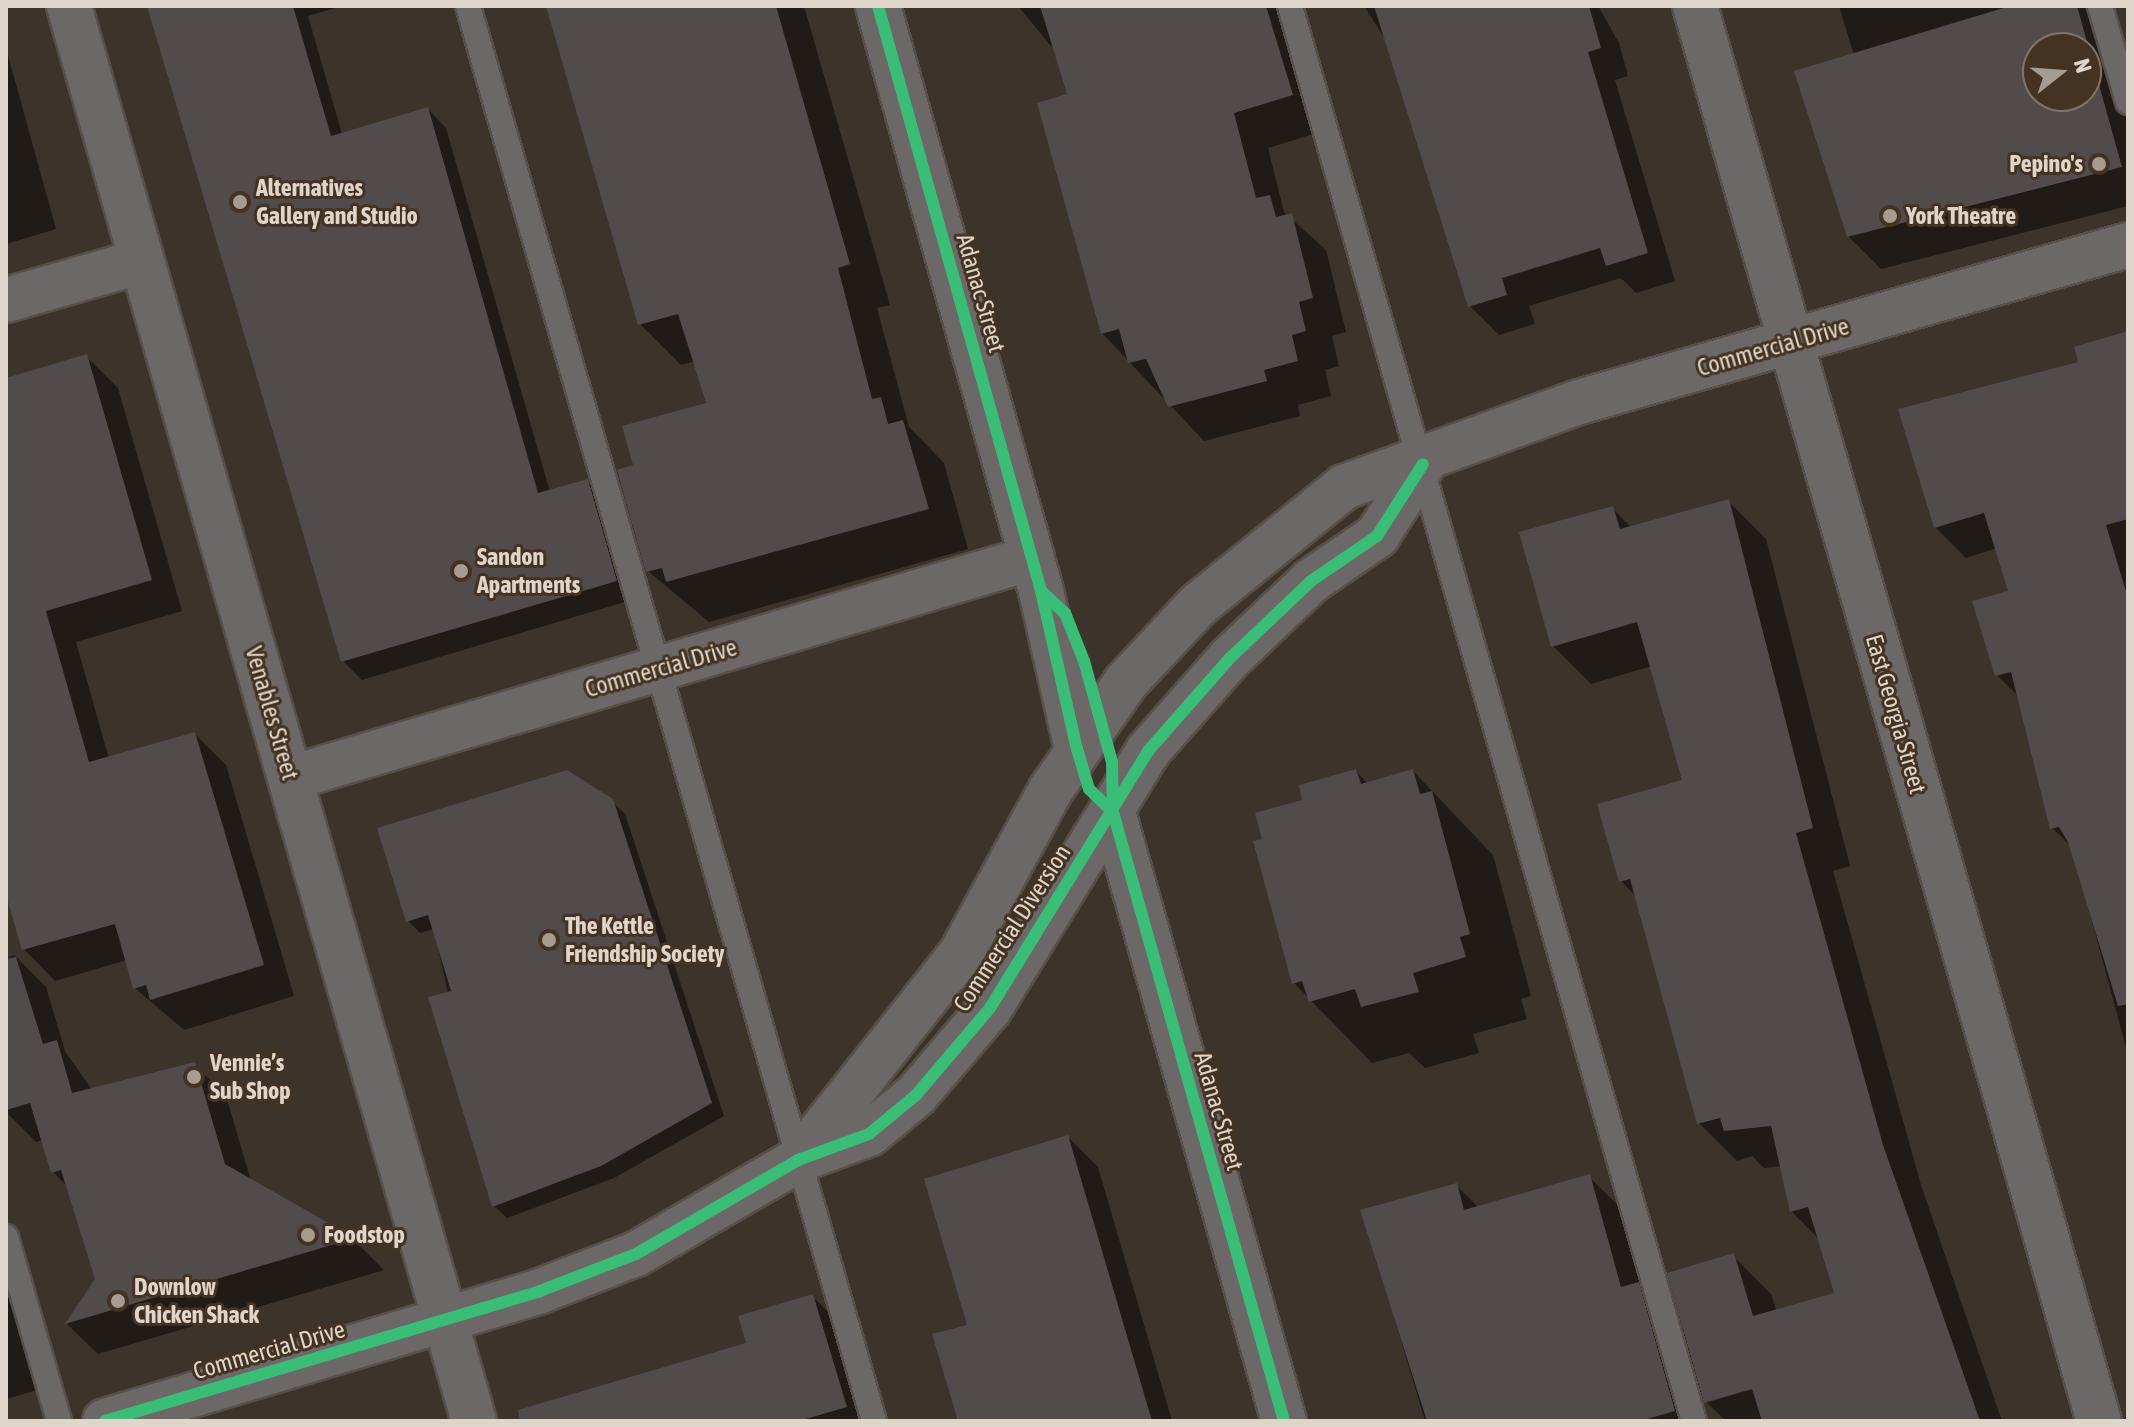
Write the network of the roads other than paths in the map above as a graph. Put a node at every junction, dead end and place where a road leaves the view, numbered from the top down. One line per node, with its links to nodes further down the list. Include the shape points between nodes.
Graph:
1 (69, 6): 9 (street, Venables Street)
2 (468, 6): 14 (lane)
3 (878, 6): 13 (street, Adanac Street)
4 (1290, 6): 12 (lane)
5 (1695, 6): 11 (street, East Georgia Street)
6 (2100, 6): 7 (lane)
7 (2128, 102)
8 (2128, 245): 11 (street, Commercial Drive)
9 (142, 261): 10 (street); 16 (street, Venables Street)
10 (6, 300)
11 (1791, 343): 12 (street, Commercial Drive, via 1579,402); 27 (street, East Georgia Street)
12 (1423, 464): 15 (street, Commercial Diversion, via 1344,487 1279,536 1154,650); 17 (street, Commercial Diversion, via 1377,536 1311,581 1230,658 1148,751); 26 (lane)
13 (1032, 558): 14 (street, Commercial Drive); 15 (street, Adanac Street)
14 (660, 668): 16 (street, Commercial Drive); 18 (lane)
15 (1077, 749): 18 (street, Commercial Diversion, via 962,952)
16 (290, 778): 20 (street, Venables Street)
17 (1113, 812): 18 (street, Commercial Diversion, via 990,1008 916,1095 869,1134); 25 (street, Adanac Street)
18 (798, 1160): 20 (street, Commercial Diversion, via 636,1254); 24 (lane)
19 (6, 1237): 21 (lane)
20 (446, 1323): 22 (street, Commercial Drive); 23 (street, Venables Street)
21 (59, 1421)
22 (105, 1421)
23 (474, 1421)
24 (874, 1421)
25 (1284, 1421)
26 (1694, 1421)
27 (2099, 1421)

